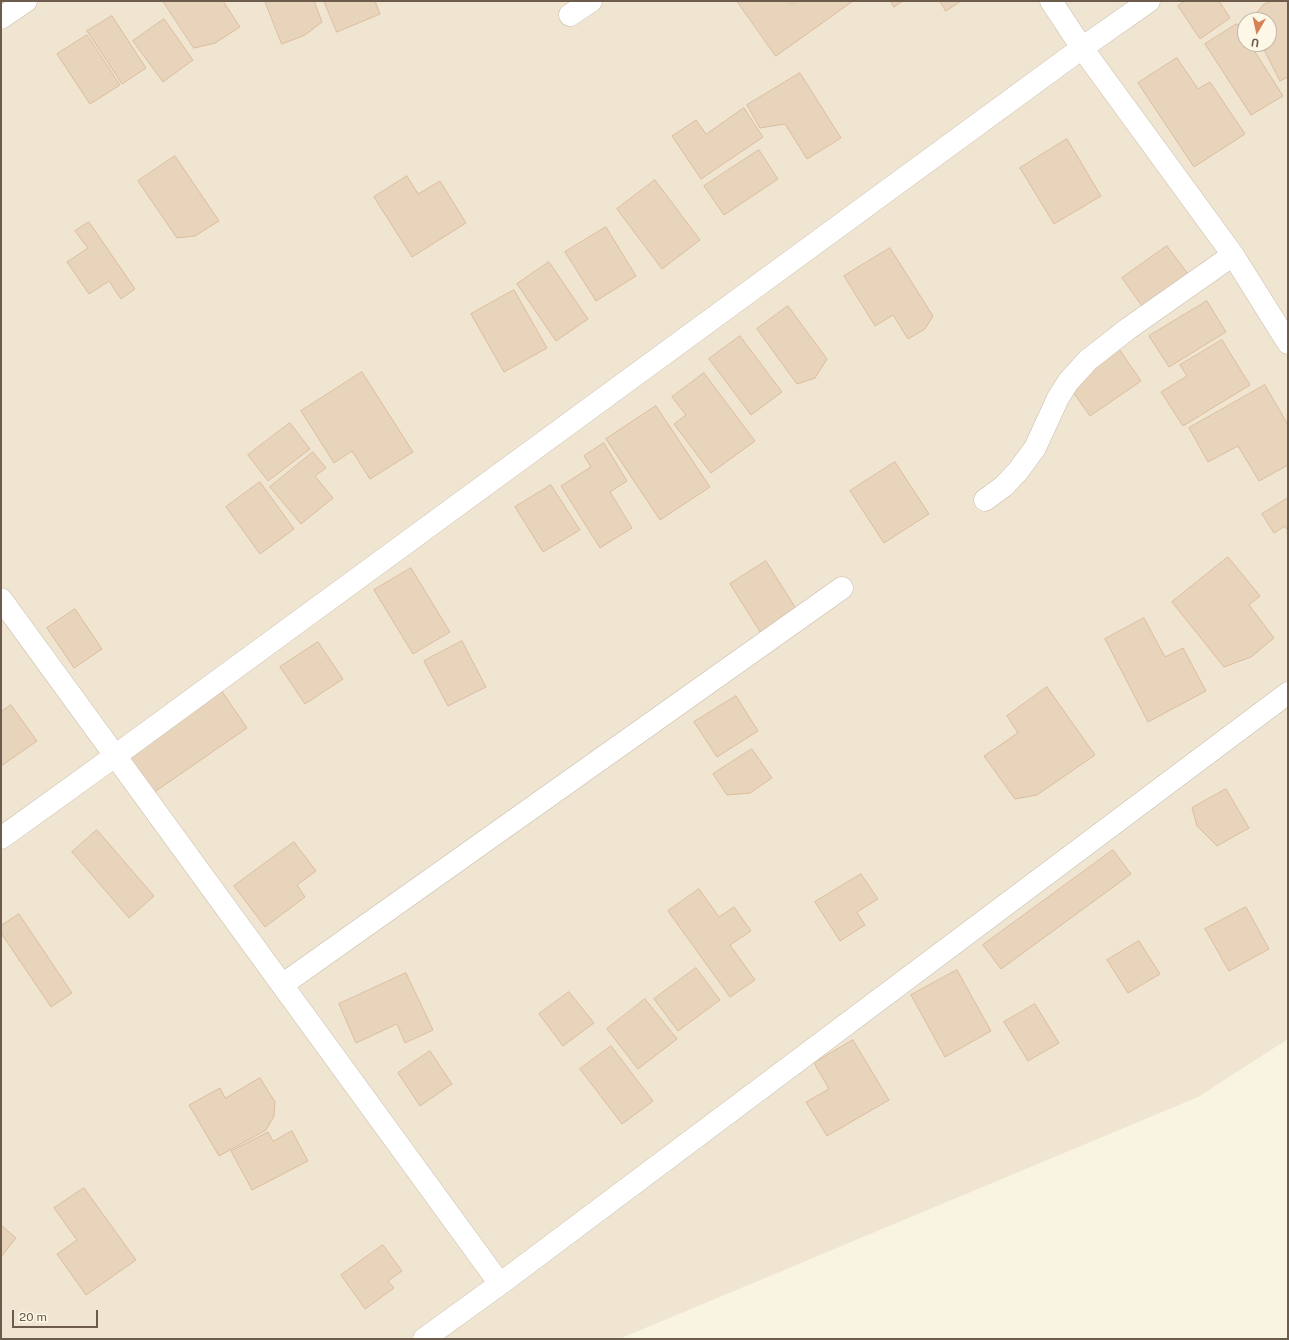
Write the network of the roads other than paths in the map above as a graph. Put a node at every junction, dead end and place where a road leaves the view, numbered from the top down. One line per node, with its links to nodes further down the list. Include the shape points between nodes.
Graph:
1 (26, 1): 6 (street)
2 (592, 1): 5 (street)
3 (1051, 1): 7 (street)
4 (1149, 1): 7 (street)
5 (570, 15)
6 (1, 18)
7 (1082, 48): 8 (street); 14 (street)
8 (1233, 255): 9 (street); 10 (street, via 1088,360 1068,382 1034,448 1018,471 1004,486)
9 (1288, 343)
10 (985, 500)
11 (842, 588): 16 (street)
12 (1, 599): 14 (street)
13 (1288, 693): 17 (street)
14 (115, 756): 15 (street); 16 (street)
15 (1, 838)
16 (282, 985): 17 (street)
17 (500, 1284): 18 (street)
18 (424, 1339)

